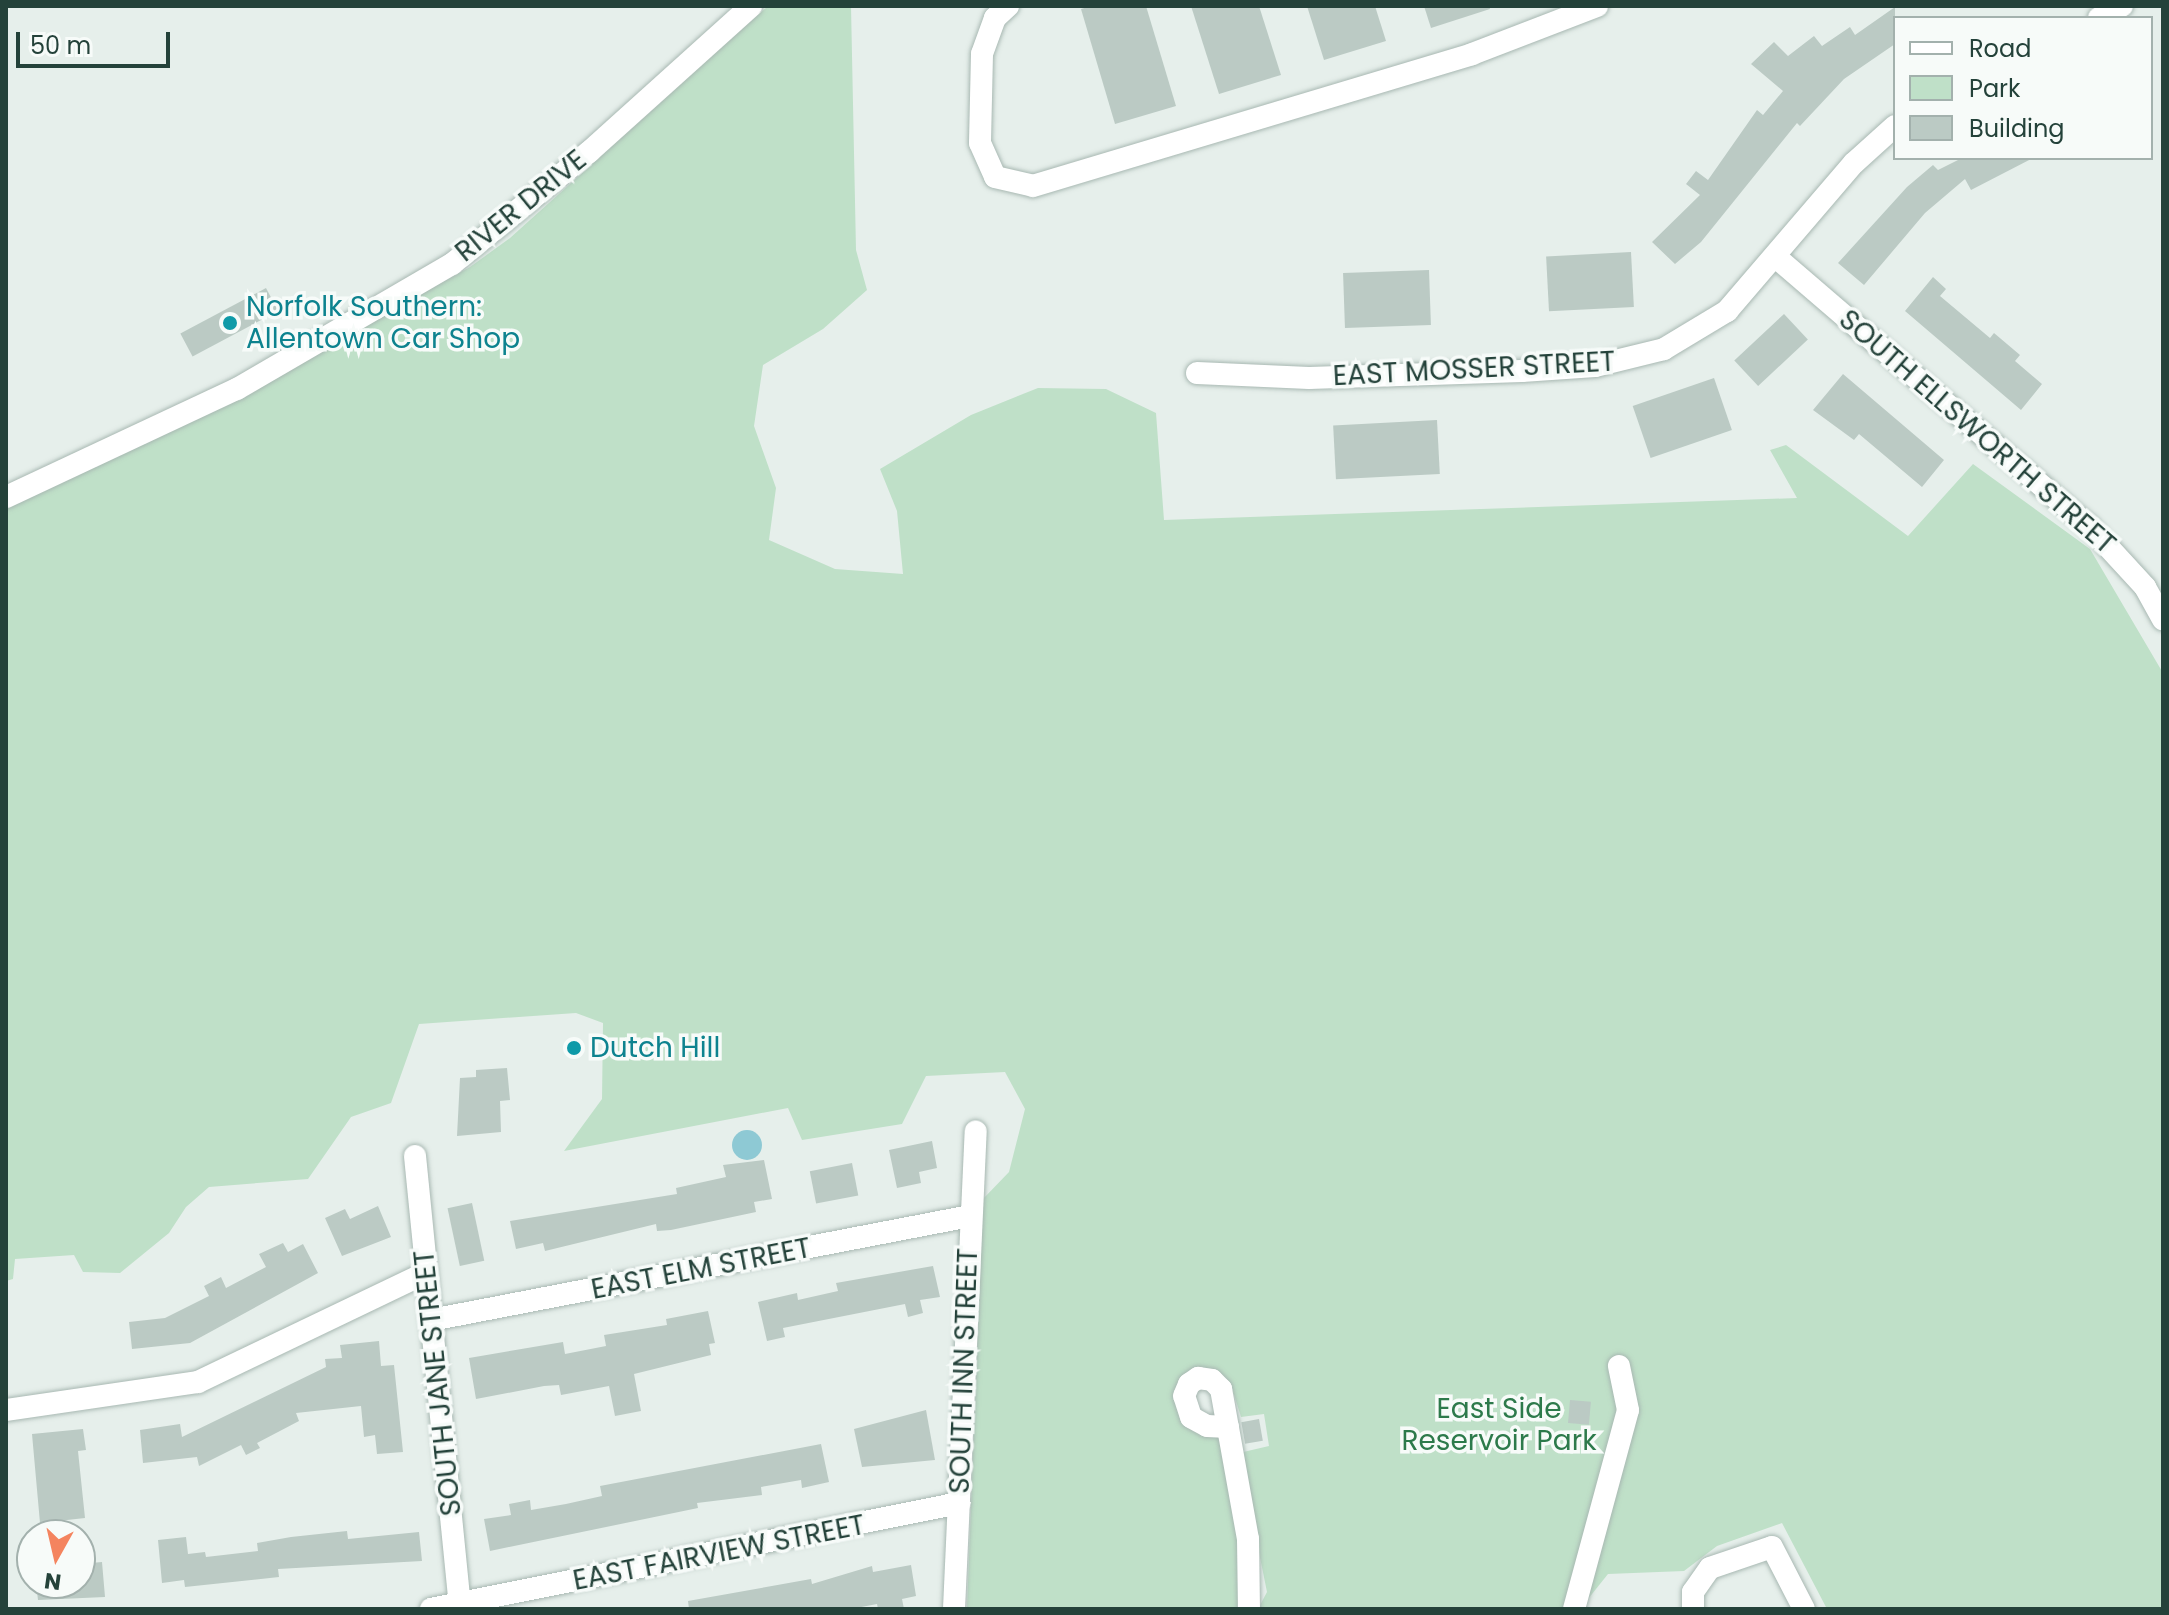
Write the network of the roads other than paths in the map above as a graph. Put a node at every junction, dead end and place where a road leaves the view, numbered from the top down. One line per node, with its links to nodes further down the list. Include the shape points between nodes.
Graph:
1 (751, 6): 9 (street, RIVER DRIVE, via 589,152 452,264 237,389)
2 (1008, 6): 3 (street, via 995,18 982,54 980,143 995,177 1033,186 1472,54)
3 (1597, 6)
4 (2122, 6): 5 (street)
5 (2103, 16)
6 (1893, 128): 7 (street, EAST MOSSER STREET, via 1854,163)
7 (1777, 258): 8 (street, EAST MOSSER STREET, via 1727,311 1693,336 1632,360 1383,376); 10 (street, SOUTH ELLSWORTH STREET, via 2089,526 2145,587)
8 (1197, 373)
9 (6, 497)
10 (2163, 619)
11 (976, 1132): 13 (street, SOUTH INN STREET)
12 (415, 1156): 14 (street, SOUTH JANE STREET)
13 (970, 1216): 15 (street, EAST ELM STREET); 19 (street, SOUTH INN STREET)
14 (426, 1273): 15 (street, SOUTH JANE STREET); 17 (street, via 198,1382)
15 (431, 1320): 20 (street, SOUTH JANE STREET)
16 (1619, 1366): 24 (street, via 1628,1410)
17 (6, 1410)
18 (1228, 1427): 23 (street, via 1248,1539)
19 (959, 1503): 20 (street, EAST FAIRVIEW STREET); 22 (street, SOUTH INN STREET)
20 (460, 1606): 21 (street, EAST FAIRVIEW STREET)
21 (431, 1609)
22 (954, 1609)
23 (1249, 1609)
24 (1574, 1609)
25 (1693, 1609): 26 (street, via 1693,1592 1710,1568 1772,1547)
26 (1804, 1609)

